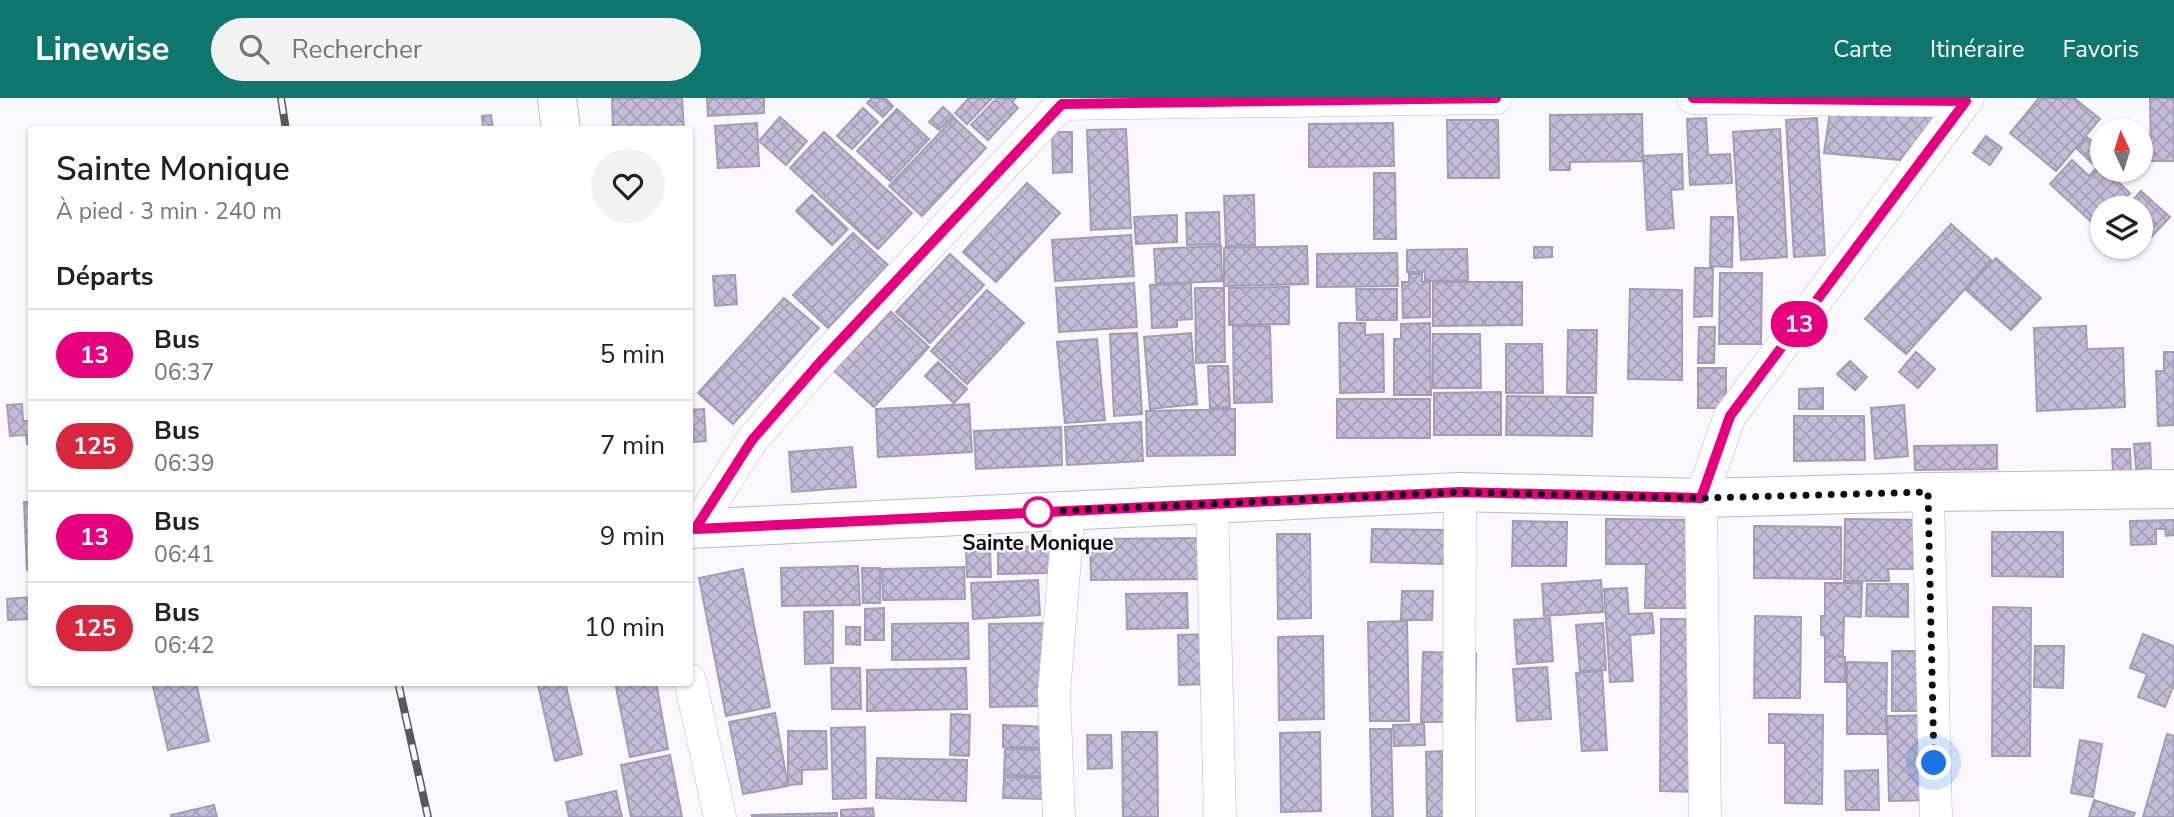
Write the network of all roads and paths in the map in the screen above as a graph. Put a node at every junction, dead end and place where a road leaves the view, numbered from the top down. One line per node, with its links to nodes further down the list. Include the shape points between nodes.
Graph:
1 (557, 98): 6 (street)
2 (1496, 98): 5 (street)
3 (1693, 98): 4 (street)
4 (1967, 99): 10 (street, via 1730,416)
5 (1064, 101): 13 (street, via 752,440)
6 (560, 126)
7 (2174, 489): 9 (street)
8 (1460, 492): 10 (street); 11 (street); 19 (street)
9 (1928, 492): 10 (street); 21 (street)
10 (1701, 498): 20 (street)
11 (1212, 503): 12 (street); 18 (street)
12 (1069, 511): 14 (street); 17 (street, via 1054,693)
13 (693, 528)
14 (693, 529)
15 (691, 686): 16 (street)
16 (720, 817)
17 (1059, 817)
18 (1220, 817)
19 (1459, 817)
20 (1705, 817)
21 (1936, 817)

